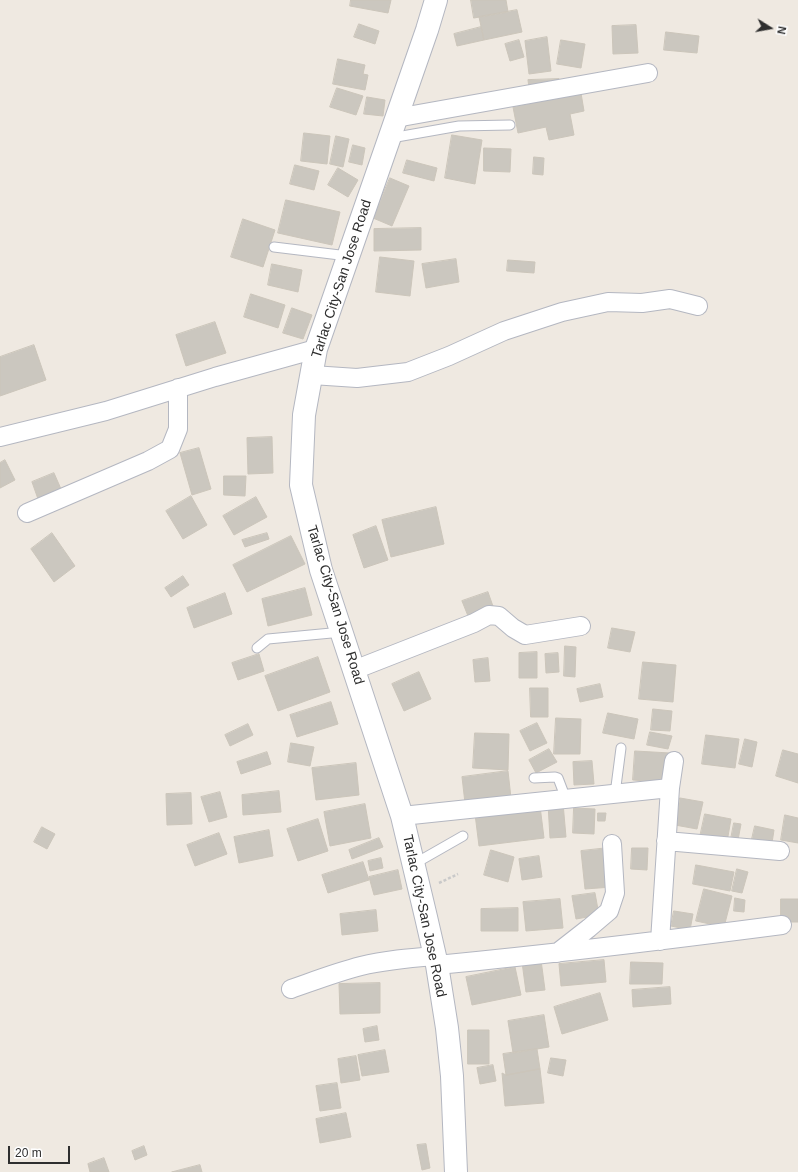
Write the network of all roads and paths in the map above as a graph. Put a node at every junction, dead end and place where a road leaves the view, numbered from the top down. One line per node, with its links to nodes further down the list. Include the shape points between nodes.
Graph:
1 (436, 0): 4 (main road, Tarlac City-San Jose Road)
2 (648, 73): 4 (street)
3 (510, 125): 4 (lane)
4 (393, 128): 6 (main road, Tarlac City-San Jose Road)
5 (274, 247): 6 (lane)
6 (348, 256): 8 (main road, Tarlac City-San Jose Road)
7 (698, 306): 9 (street, via 670,299 642,303 608,302 562,312 504,331 408,372 357,378)
8 (316, 349): 9 (main road, Tarlac City-San Jose Road); 10 (street)
9 (312, 375): 14 (main road, Tarlac City-San Jose Road, via 304,415 301,485 321,570)
10 (178, 388): 11 (street, via 106,410); 12 (street, via 178,429 170,449)
11 (0, 437)
12 (27, 513)
13 (581, 626): 16 (street, via 525,635 512,628 499,616 489,615)
14 (342, 632): 15 (lane, via 268,639); 16 (main road, Tarlac City-San Jose Road)
15 (257, 648)
16 (354, 670): 23 (main road, Tarlac City-San Jose Road)
17 (621, 748): 21 (lane)
18 (674, 761): 20 (street)
19 (534, 778): 22 (lane, via 558,778)
20 (670, 788): 21 (street); 25 (street)
21 (615, 794): 22 (street)
22 (566, 799): 23 (street)
23 (402, 816): 28 (main road, Tarlac City-San Jose Road)
24 (463, 836): 28 (lane)
25 (666, 841): 27 (street); 30 (street)
26 (612, 844): 31 (street, via 615,893 609,911)
27 (780, 851)
28 (414, 864): 32 (main road, Tarlac City-San Jose Road)
29 (782, 925): 30 (street)
30 (660, 941): 31 (street)
31 (557, 953): 32 (street)
32 (436, 961): 33 (street, via 407,958 361,966); 34 (main road, Tarlac City-San Jose Road, via 452,1076)
33 (291, 989)
34 (456, 1172)

